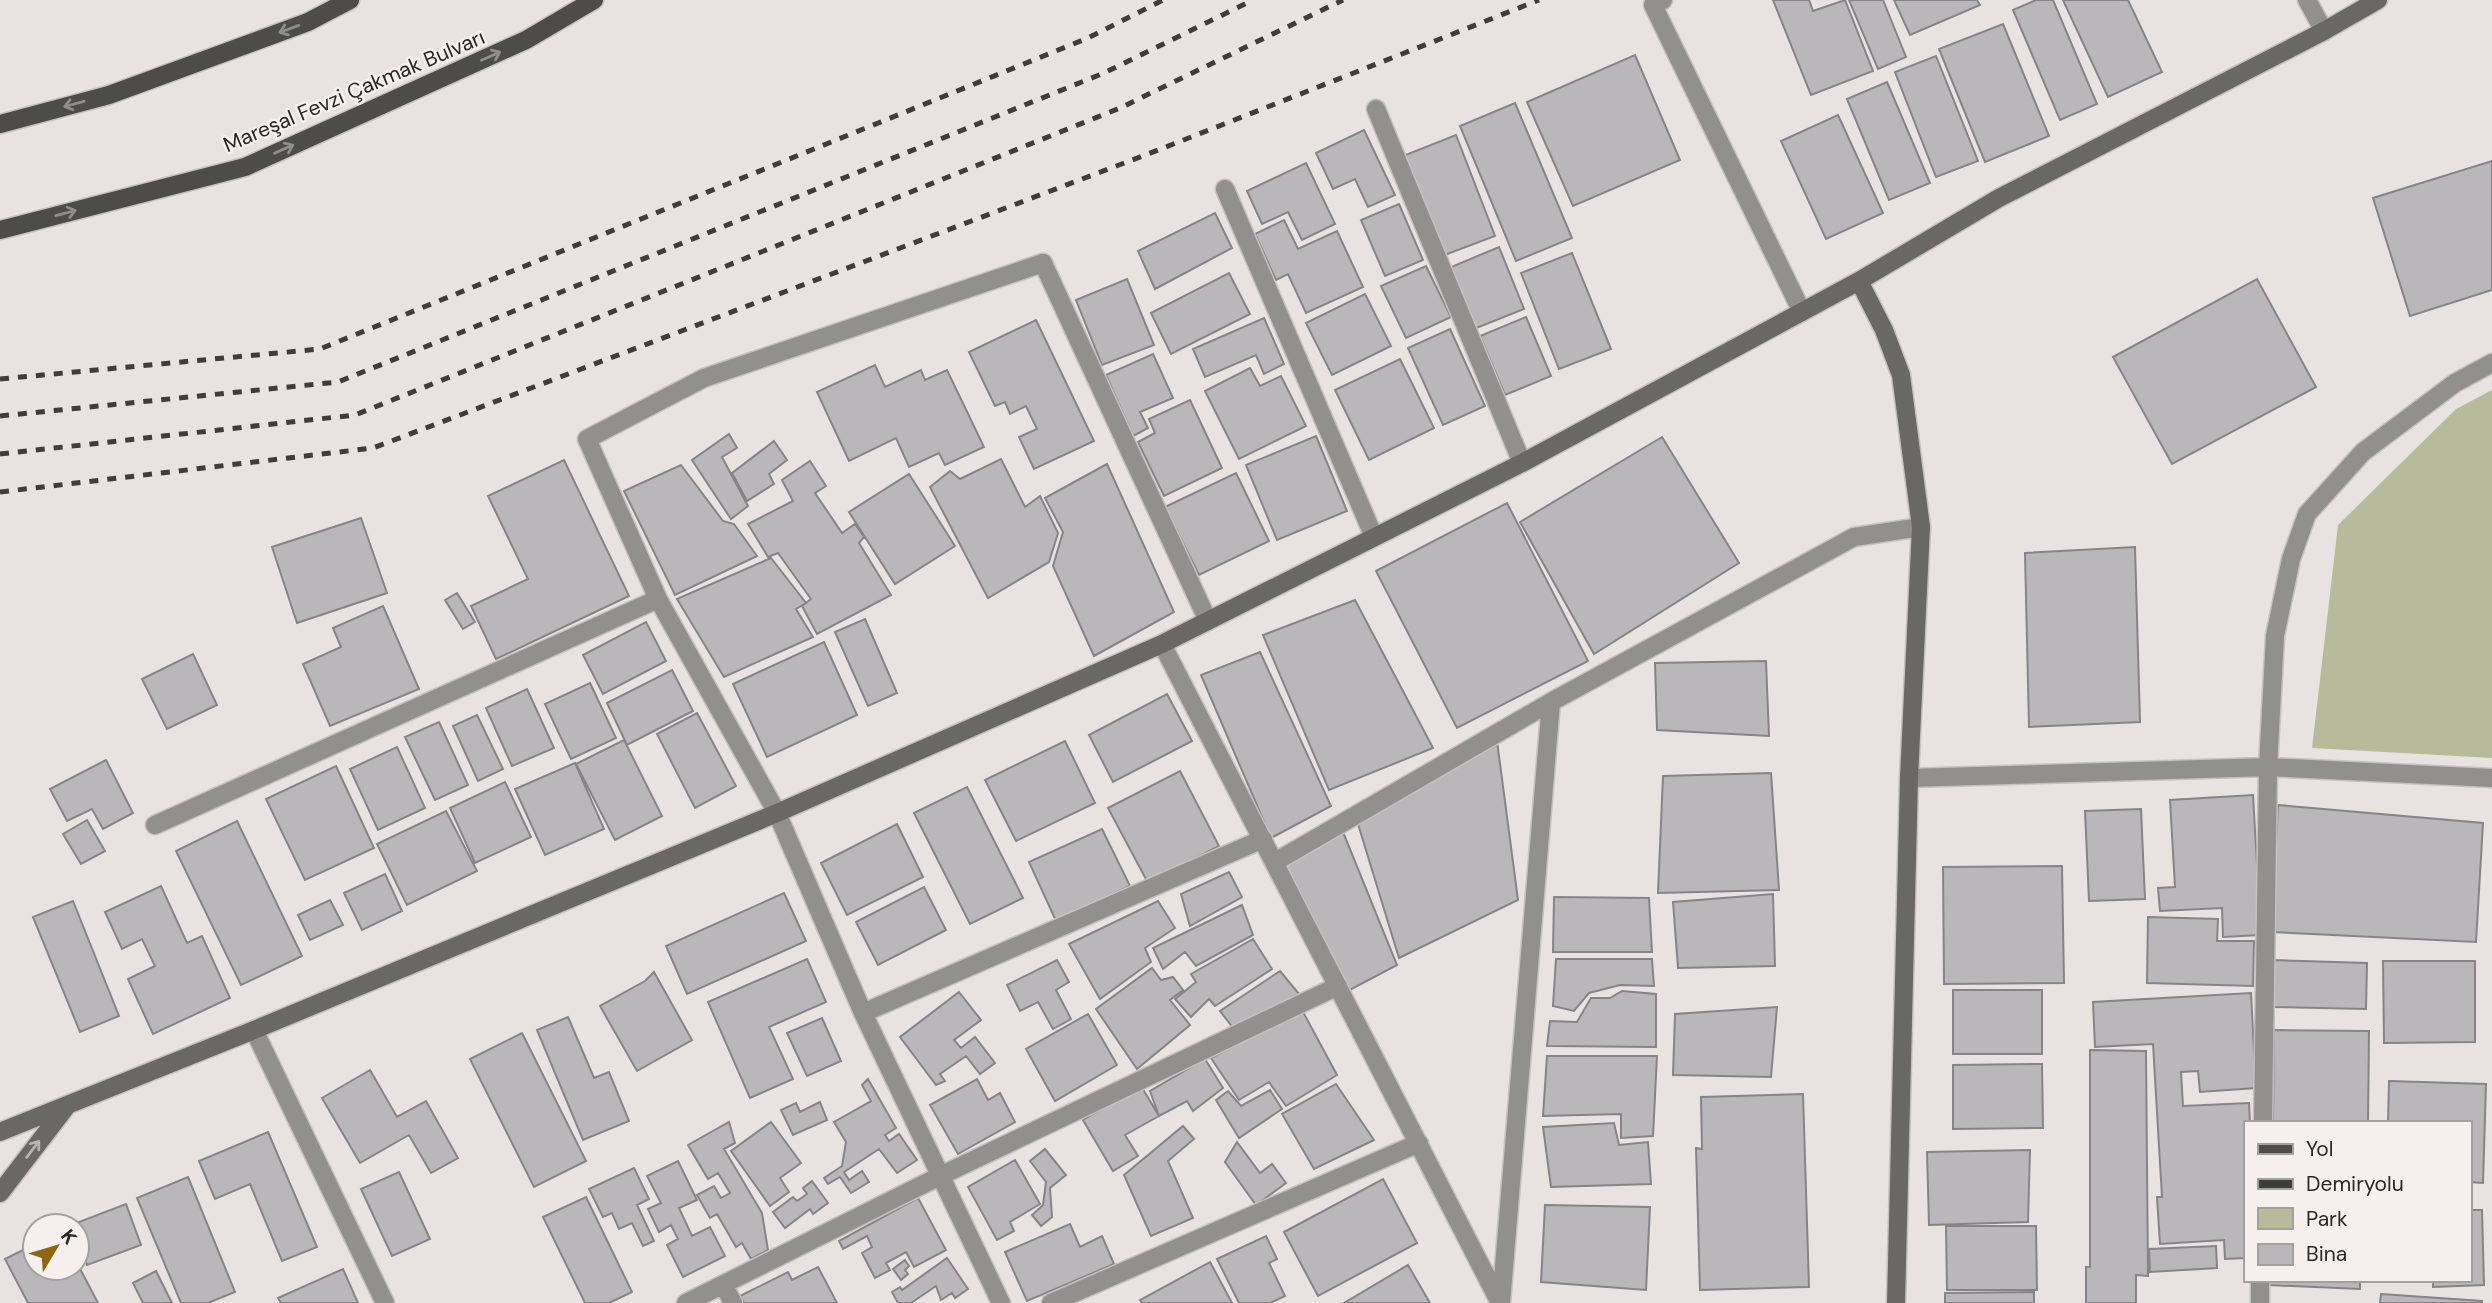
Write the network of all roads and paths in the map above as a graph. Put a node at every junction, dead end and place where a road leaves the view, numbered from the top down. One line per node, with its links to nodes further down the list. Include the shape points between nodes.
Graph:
1 (350, 0): 8 (main road, one-way to 8, via 307,22 109,94)
2 (594, 0): 10 (main road, Mareşal Fevzi Çakmak Bulvarı, one-way to 2, via 245,167 526,40)
3 (1663, 0): 12 (street, via 1653,5)
4 (2307, 0): 6 (street)
5 (2378, 0): 6 (street)
6 (2324, 31): 11 (street, via 1999,198)
7 (1376, 109): 14 (street)
8 (0, 124)
9 (1225, 189): 16 (street)
10 (0, 230)
11 (1859, 282): 12 (street); 15 (street, via 1901,375)
12 (1802, 313): 14 (street)
13 (2492, 363): 21 (street, via 2455,383 2363,452 2307,514 2291,559 2275,636)
14 (1522, 463): 16 (street)
15 (1921, 527): 20 (street, via 1854,537); 22 (street)
16 (1374, 537): 18 (street)
17 (658, 599): 18 (street, via 587,439 704,378 1043,263); 24 (street); 25 (street)
18 (1208, 621): 19 (street)
19 (1162, 644): 24 (street); 26 (street)
20 (1551, 702): 27 (street); 44 (street)
21 (2268, 767): 22 (street); 23 (street); 32 (street)
22 (1909, 778): 45 (street)
23 (2492, 778)
24 (777, 813): 29 (street); 30 (street)
25 (155, 825)
26 (1262, 839): 27 (street); 29 (street)
27 (1275, 862): 28 (street)
28 (1338, 986): 34 (street); 35 (street)
29 (863, 1013): 35 (street)
30 (254, 1030): 31 (street); 39 (street)
31 (66, 1106): 33 (street); 36 (street, one-way to 31)
32 (2263, 1121)
33 (0, 1132)
34 (1419, 1143): 43 (street); 44 (street)
35 (940, 1176): 38 (street); 42 (street)
36 (0, 1193)
37 (2260, 1282): 46 (street)
38 (724, 1286): 40 (street); 41 (street)
39 (385, 1303)
40 (686, 1303)
41 (733, 1303)
42 (1000, 1303)
43 (1051, 1303)
44 (1500, 1303)
45 (1896, 1303)
46 (2260, 1303)

